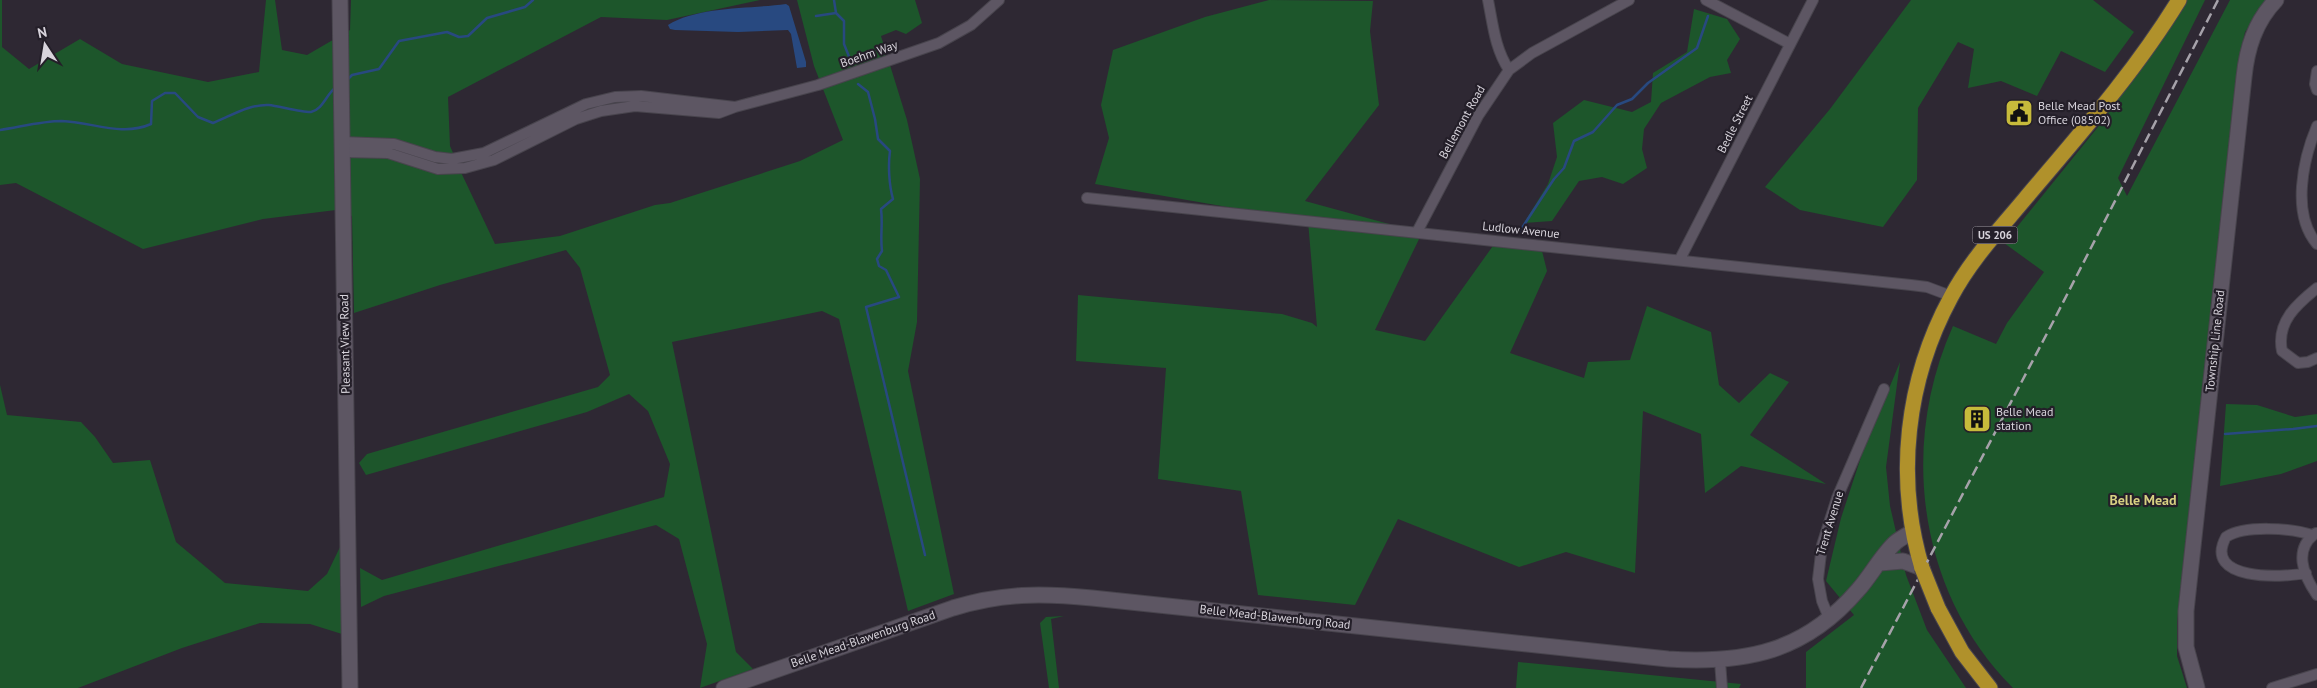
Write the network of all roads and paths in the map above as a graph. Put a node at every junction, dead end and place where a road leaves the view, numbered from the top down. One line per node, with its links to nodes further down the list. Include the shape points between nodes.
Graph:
1 (340, 0): 18 (street, Pleasant View Road)
2 (998, 0): 14 (street, Boehm Way, via 971,26 939,43 818,85)
3 (1488, 0): 10 (street, via 1501,58)
4 (1629, 0): 10 (street, Bellemont Road, via 1532,53)
5 (1706, 0): 9 (street)
6 (1813, 0): 9 (street, Bedle Street)
7 (2179, 0): 24 (highway, US 206, via 2133,67 1988,243)
8 (2276, 0): 40 (street, Township Line Road, via 2250,41 2244,77 2186,611 2186,647)
9 (1790, 44): 22 (street, Bedle Street)
10 (1509, 70): 20 (street, Bellemont Road, via 1478,116)
11 (2317, 71): 12 (street)
12 (2317, 90)
13 (650, 97): 14 (street, Boehm Way); 15 (street); 16 (street, Boehm Way, via 615,97)
14 (735, 107): 15 (street, Boehm Way, via 719,113)
15 (651, 108): 16 (street, Boehm Way)
16 (582, 111): 18 (street, Boehm Way, via 478,166 452,169 394,144)
17 (2317, 126): 21 (street, via 2306,161 2302,196 2304,220)
18 (342, 147): 36 (street, Pleasant View Road)
19 (1087, 198): 20 (street, Ludlow Avenue)
20 (1417, 232): 22 (street, Ludlow Avenue)
21 (2317, 244)
22 (1680, 259): 24 (street, Ludlow Avenue, via 1927,287)
23 (2317, 288): 25 (street, via 2283,323 2280,342 2282,351 2298,363)
24 (1951, 296): 27 (highway, US 206, via 1931,339 1916,389 1908,445)
25 (2317, 358)
26 (1884, 389): 33 (street, Trent Avenue, via 1837,498 1822,545 1818,579)
27 (1912, 532): 29 (street, via 1896,542); 30 (highway, US 206)
28 (2315, 534): 31 (street, via 2304,544 2301,554); 31 (street, via 2288,530 2241,532 2226,536 2222,544 2222,556 2237,572 2282,576)
29 (1880, 563): 30 (street, via 1898,560); 33 (street)
30 (1922, 568): 39 (highway, US 206, bridge, via 1948,628)
31 (2306, 573): 32 (street)
32 (2317, 595)
33 (1829, 618): 34 (street, Belle Mead-Blawenburg Road, via 1804,636 1780,647 1744,658)
34 (1720, 661): 37 (street, Belle Mead-Blawenburg Road, via 1668,659 1027,594 980,600 953,608); 38 (street)
35 (2317, 674): 41 (street)
36 (350, 688)
37 (724, 688)
38 (1722, 688)
39 (1990, 688)
40 (2197, 688)
41 (2272, 688)

